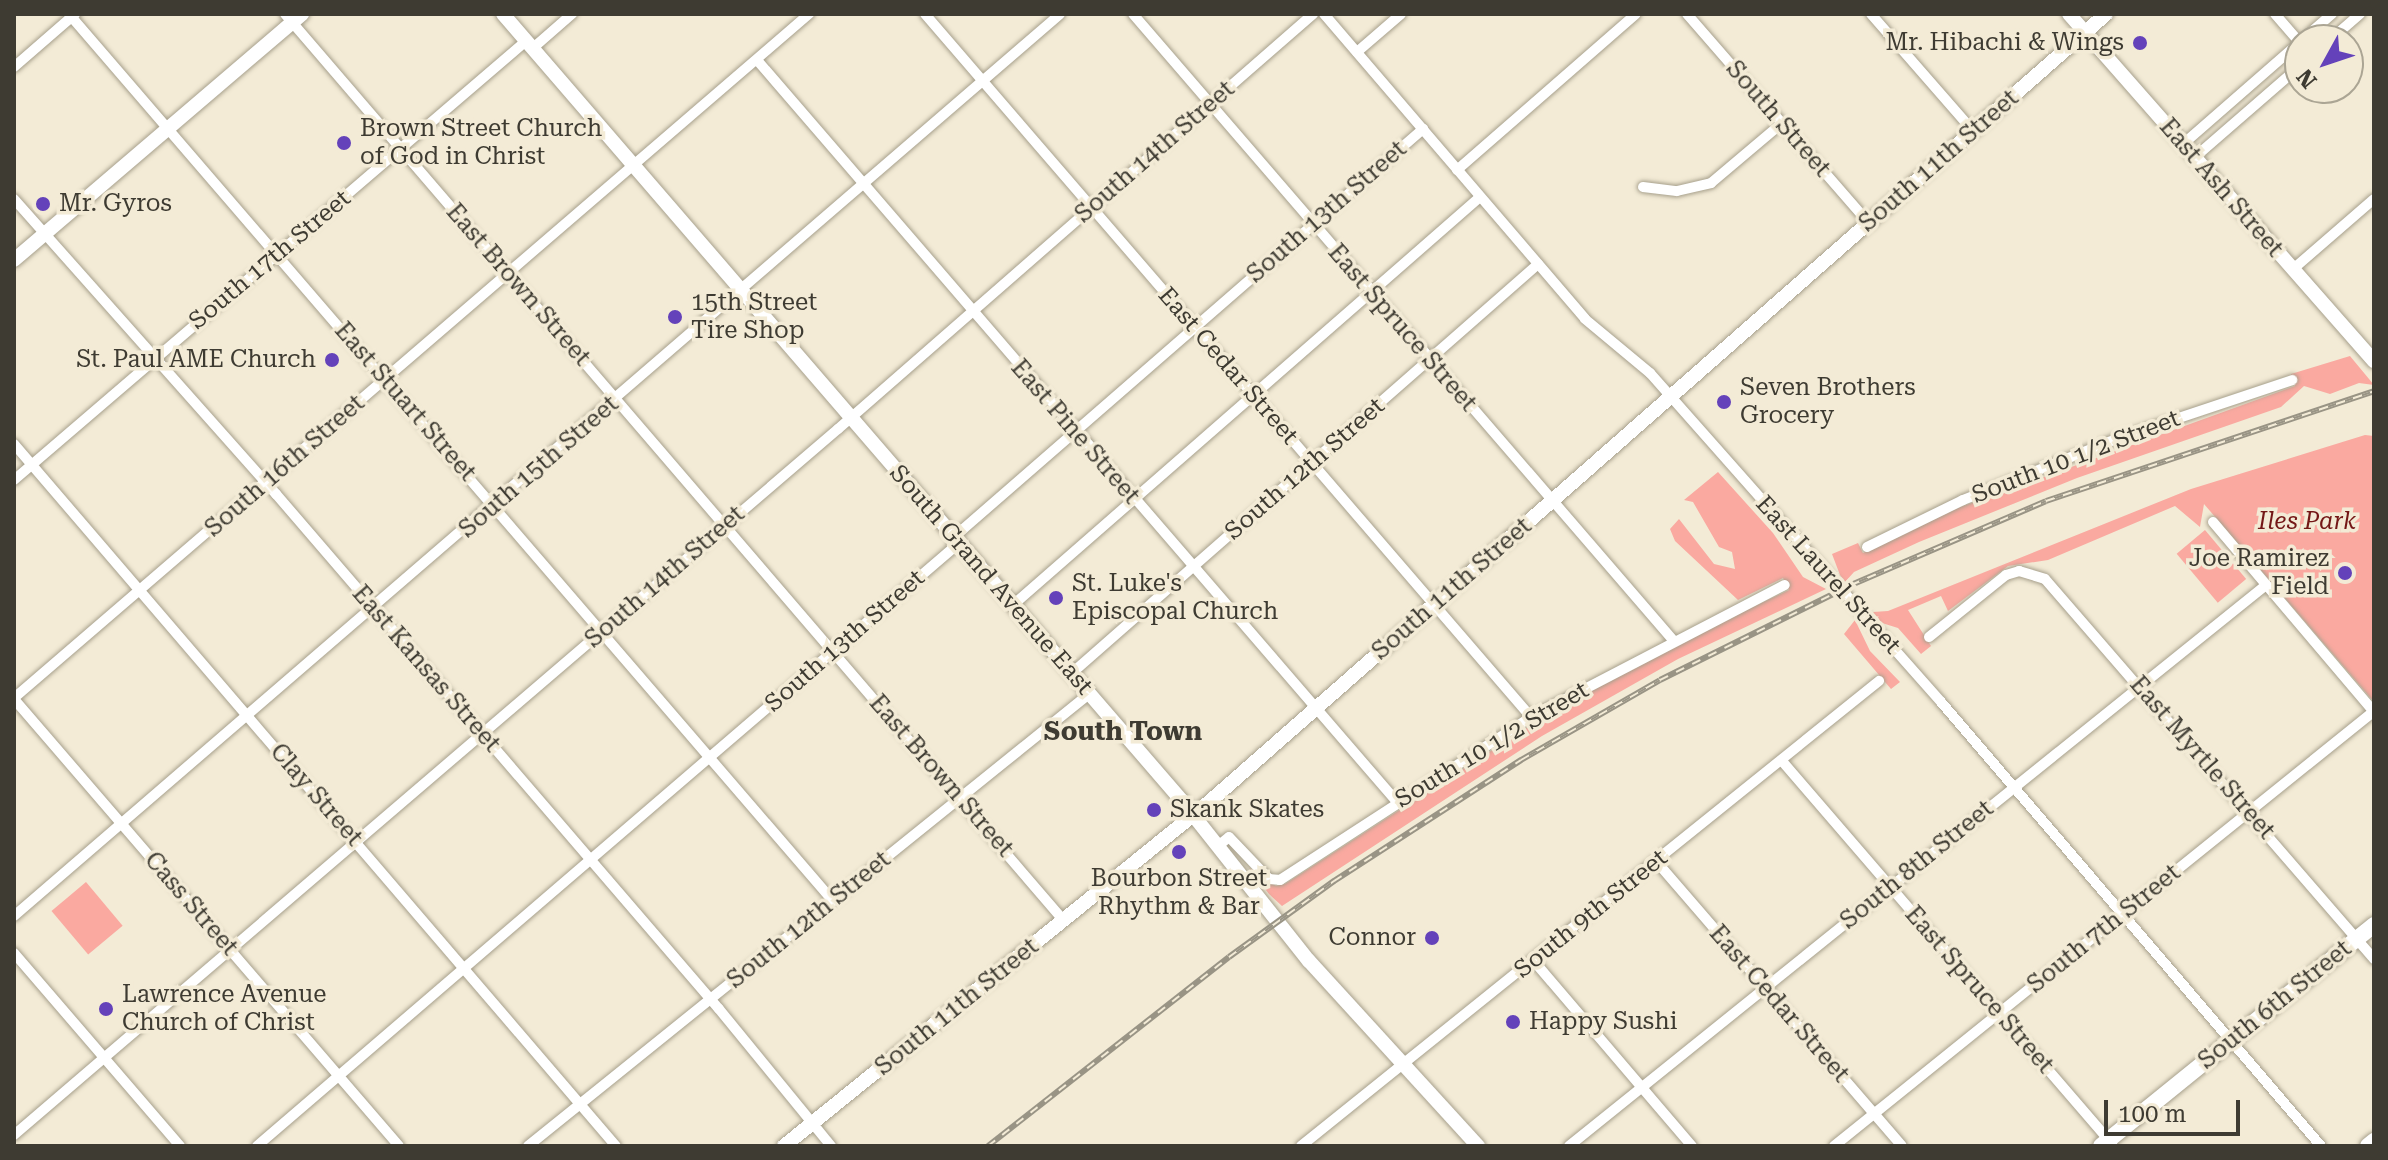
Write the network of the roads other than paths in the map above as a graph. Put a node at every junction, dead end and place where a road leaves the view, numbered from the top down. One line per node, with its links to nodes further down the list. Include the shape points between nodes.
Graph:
1 (503, 14): 18 (street, South Grand Avenue East)
2 (572, 14): 18 (street, South 17th Street)
3 (809, 14): 21 (street, South 16th Street)
4 (925, 14): 24 (street, East Cedar Street)
5 (1060, 14): 24 (street, South 15th Street)
6 (1133, 14): 25 (street, East Spruce Street)
7 (1313, 14): 25 (street, South 14th Street)
8 (1324, 14): 19 (street, East Laurel Street)
9 (1401, 14): 19 (street)
10 (1636, 14): 34 (street)
11 (1687, 14): 26 (street, South Street)
12 (1871, 14): 29 (street)
13 (2069, 14): 17 (street, East Ash Street)
14 (2106, 14): 17 (street, South 11th Street)
15 (72, 15): 22 (street); 27 (street, East Stuart Street)
16 (293, 17): 27 (street); 31 (street, East Brown Street)
17 (2085, 32): 29 (street, South 11th Street); 30 (street, East Ash Street)
18 (530, 44): 31 (street, South 17th Street); 33 (street, South Grand Avenue East)
19 (1357, 52): 28 (street, East Laurel Street)
20 (2284, 56): 30 (street)
21 (757, 60): 33 (street, South 16th Street); 35 (street, East Pine Street)
22 (14, 67)
23 (2284, 80): 32 (street)
24 (983, 82): 35 (street, South 15th Street); 40 (street, East Cedar Street)
25 (1210, 104): 40 (street, South 14th Street); 42 (street, East Spruce Street)
26 (1782, 123): 36 (street, via 1711,183 1677,191); 41 (street, South Street)
27 (169, 128): 43 (street); 44 (street, East Stuart Street)
28 (1423, 129): 34 (street, East Laurel Street); 42 (street, South 13th Street)
29 (1973, 131): 41 (street, South 11th Street)
30 (2182, 145): 32 (street, East Ash Street)
31 (400, 149): 44 (street, South 17th Street); 48 (street, East Brown Street)
32 (2194, 158): 47 (street, East Ash Street)
33 (634, 166): 48 (street, South 16th Street); 49 (street, South Grand Avenue East)
34 (1457, 170): 37 (street, East Laurel Street)
35 (864, 186): 49 (street, South 15th Street); 51 (street, East Pine Street)
36 (1643, 187)
37 (1480, 197): 46 (street, East Laurel Street); 50 (street)
38 (14, 199): 43 (street, East Kansas Street)
39 (2374, 199): 47 (street)
40 (1091, 208): 51 (street, South 14th Street); 52 (street, East Cedar Street)
41 (1869, 223): 59 (street, South 11th Street)
42 (1312, 224): 50 (street, East Spruce Street); 52 (street, South 13th Street)
43 (44, 234): 45 (street); 53 (street, East Kansas Street)
44 (277, 254): 53 (street, South 17th Street); 56 (street, East Stuart Street)
45 (14, 260)
46 (1538, 264): 54 (street, South 12th Street); 59 (street, East Laurel Street, via 1585,319 1637,360)
47 (2292, 270): 55 (street, East Ash Street)
48 (508, 274): 56 (street, South 16th Street); 60 (street, East Brown Street)
49 (743, 292): 60 (street, South 15th Street); 61 (street, South Grand Avenue East)
50 (1371, 292): 54 (street, East Spruce Street); 58 (street)
51 (971, 312): 61 (street, South 14th Street); 62 (street, East Pine Street)
52 (1194, 327): 58 (street, East Cedar Street); 62 (street, South 13th Street)
53 (156, 358): 65 (street, South 17th Street); 67 (street, East Kansas Street)
54 (1431, 358): 64 (street, South 12th Street); 69 (street, East Spruce Street)
55 (2374, 361)
56 (385, 380): 67 (street, South 16th Street); 70 (street, East Stuart Street)
57 (2292, 380): 74 (street, South 10 1/2 Street, via 2116,439 1963,500)
58 (1253, 395): 64 (street, East Cedar Street); 68 (street)
59 (1671, 397): 69 (street, South 11th Street); 98 (street, East Laurel Street)
60 (617, 400): 70 (street, South 15th Street); 72 (street, East Brown Street)
61 (851, 418): 72 (street, South 14th Street); 73 (street, South Grand Avenue East)
62 (1075, 432): 68 (street, East Pine Street); 73 (street, South 13th Street)
63 (14, 444): 65 (street, Clay Street)
64 (1311, 463): 75 (street, South 12th Street); 79 (street, East Cedar Street)
65 (31, 465): 66 (street, South 17th Street); 78 (street, Clay Street)
66 (14, 480)
67 (266, 483): 78 (street, South 16th Street); 81 (street, East Kansas Street)
68 (1134, 500): 75 (street, East Pine Street); 80 (street)
69 (1552, 501): 79 (street, South 11th Street); 84 (street, East Spruce Street)
70 (494, 505): 81 (street, South 15th Street); 82 (street, East Stuart Street)
71 (2213, 522): 77 (street)
72 (725, 526): 82 (street, South 14th Street); 85 (street, East Brown Street)
73 (954, 537): 80 (street, South Grand Avenue East); 85 (street, South 13th Street, via 952,549)
74 (1867, 547)
75 (1193, 567): 86 (street, South 12th Street); 91 (street, East Pine Street)
76 (1785, 585): 84 (street, South 10 1/2 Street)
77 (2266, 585): 88 (street, South 8th Street); 92 (street)
78 (140, 590): 90 (street, South 16th Street); 93 (street, Clay Street)
79 (1435, 604): 91 (street, South 11th Street); 94 (street, East Cedar Street)
80 (1013, 605): 86 (street, South Grand Avenue East)
81 (374, 608): 93 (street, South 15th Street); 95 (street, East Kansas Street)
82 (602, 631): 95 (street, South 14th Street); 96 (street, East Stuart Street)
83 (1929, 637): 88 (street, East Myrtle Street, via 1998,581 2019,571 2051,585)
84 (1673, 640): 94 (street, South 10 1/2 Street)
85 (834, 651): 96 (street, South 13th Street); 99 (street, East Brown Street)
86 (1072, 673): 89 (street, South Grand Avenue East)
87 (1879, 681): 97 (street, South 9th Street)
88 (2140, 687): 98 (street, South 8th Street); 101 (street, East Myrtle Street)
89 (1089, 694): 99 (street, South 12th Street); 102 (street, South Grand Avenue East)
90 (14, 699): 103 (street, Cass Street)
91 (1316, 708): 100 (street, East Pine Street); 102 (street, South 11th Street)
92 (2374, 712): 101 (street, South 7th Street)
93 (248, 716): 103 (street, South 15th Street); 104 (street, Clay Street)
94 (1531, 717): 100 (street, South 10 1/2 Street)
95 (482, 734): 104 (street, South 14th Street); 106 (street, East Kansas Street)
96 (711, 757): 106 (street, South 13th Street); 109 (street, East Stuart Street)
97 (1782, 761): 107 (street, South 9th Street); 108 (street, East Spruce Street)
98 (2015, 787): 108 (street, South 8th Street); 110 (street, East Laurel Street)
99 (960, 798): 109 (street, South 12th Street); 112 (street, East Brown Street)
100 (1397, 802): 105 (street, South 10 1/2 Street, via 1280,880 1269,879 1229,837)
101 (2249, 812): 110 (street, South 7th Street); 114 (street, East Myrtle Street)
102 (1193, 816): 105 (street, South Grand Avenue East); 112 (street, South 11th Street)
103 (122, 824): 111 (street, South 15th Street); 115 (street, Cass Street)
104 (357, 842): 115 (street, South 14th Street); 119 (street, Clay Street)
105 (1218, 846): 125 (street, South Grand Avenue East, via 1309,961)
106 (591, 860): 119 (street, South 13th Street); 121 (street, East Kansas Street)
107 (1656, 861): 118 (street, South 9th Street); 120 (street, East Cedar Street)
108 (1890, 887): 120 (street, South 8th Street); 122 (street, East Spruce Street)
109 (833, 901): 121 (street, South 12th Street)
110 (2124, 913): 122 (street, South 7th Street); 123 (street, East Laurel Street)
111 (14, 916)
112 (1064, 921): 130 (street, South 11th Street)
113 (2374, 925): 114 (main road, South 6th Street)
114 (2358, 938): 117 (street, East Myrtle Street); 123 (main road, South 6th Street)
115 (230, 950): 124 (street, South 14th Street); 126 (street, Cass Street)
116 (14, 953): 124 (street)
117 (2374, 959)
118 (1533, 960): 125 (street, South 9th Street); 127 (street)
119 (465, 968): 126 (street, South 13th Street); 128 (street, Clay Street)
120 (1765, 988): 127 (street, South 8th Street); 129 (street, East Cedar Street)
121 (711, 999): 128 (street, South 12th Street); 130 (street, East Kansas Street)
122 (1999, 1013): 129 (street, South 7th Street); 133 (street, East Spruce Street)
123 (2233, 1039): 133 (main road, South 6th Street); 147 (street, East Laurel Street)
124 (104, 1058): 131 (street, South 14th Street); 134 (street)
125 (1404, 1064): 141 (street, South 9th Street); 142 (street, South Grand Avenue East)
126 (339, 1075): 135 (street, South 13th Street); 136 (street, Cass Street)
127 (1642, 1087): 143 (street, South 8th Street); 144 (street)
128 (582, 1103): 137 (street, South 12th Street); 138 (street, Clay Street)
129 (1874, 1113): 145 (street, South 7th Street); 146 (street, East Cedar Street)
130 (813, 1123): 139 (street, South 11th Street); 140 (street, East Kansas Street)
131 (14, 1135)
132 (2374, 1141): 148 (main road)
133 (2107, 1144)
134 (180, 1146)
135 (257, 1146)
136 (399, 1146)
137 (528, 1146)
138 (616, 1146)
139 (784, 1146)
140 (831, 1146)
141 (1301, 1146)
142 (1478, 1146)
143 (1569, 1146)
144 (1692, 1146)
145 (1834, 1146)
146 (1902, 1146)
147 (2321, 1146)
148 (2368, 1146)

